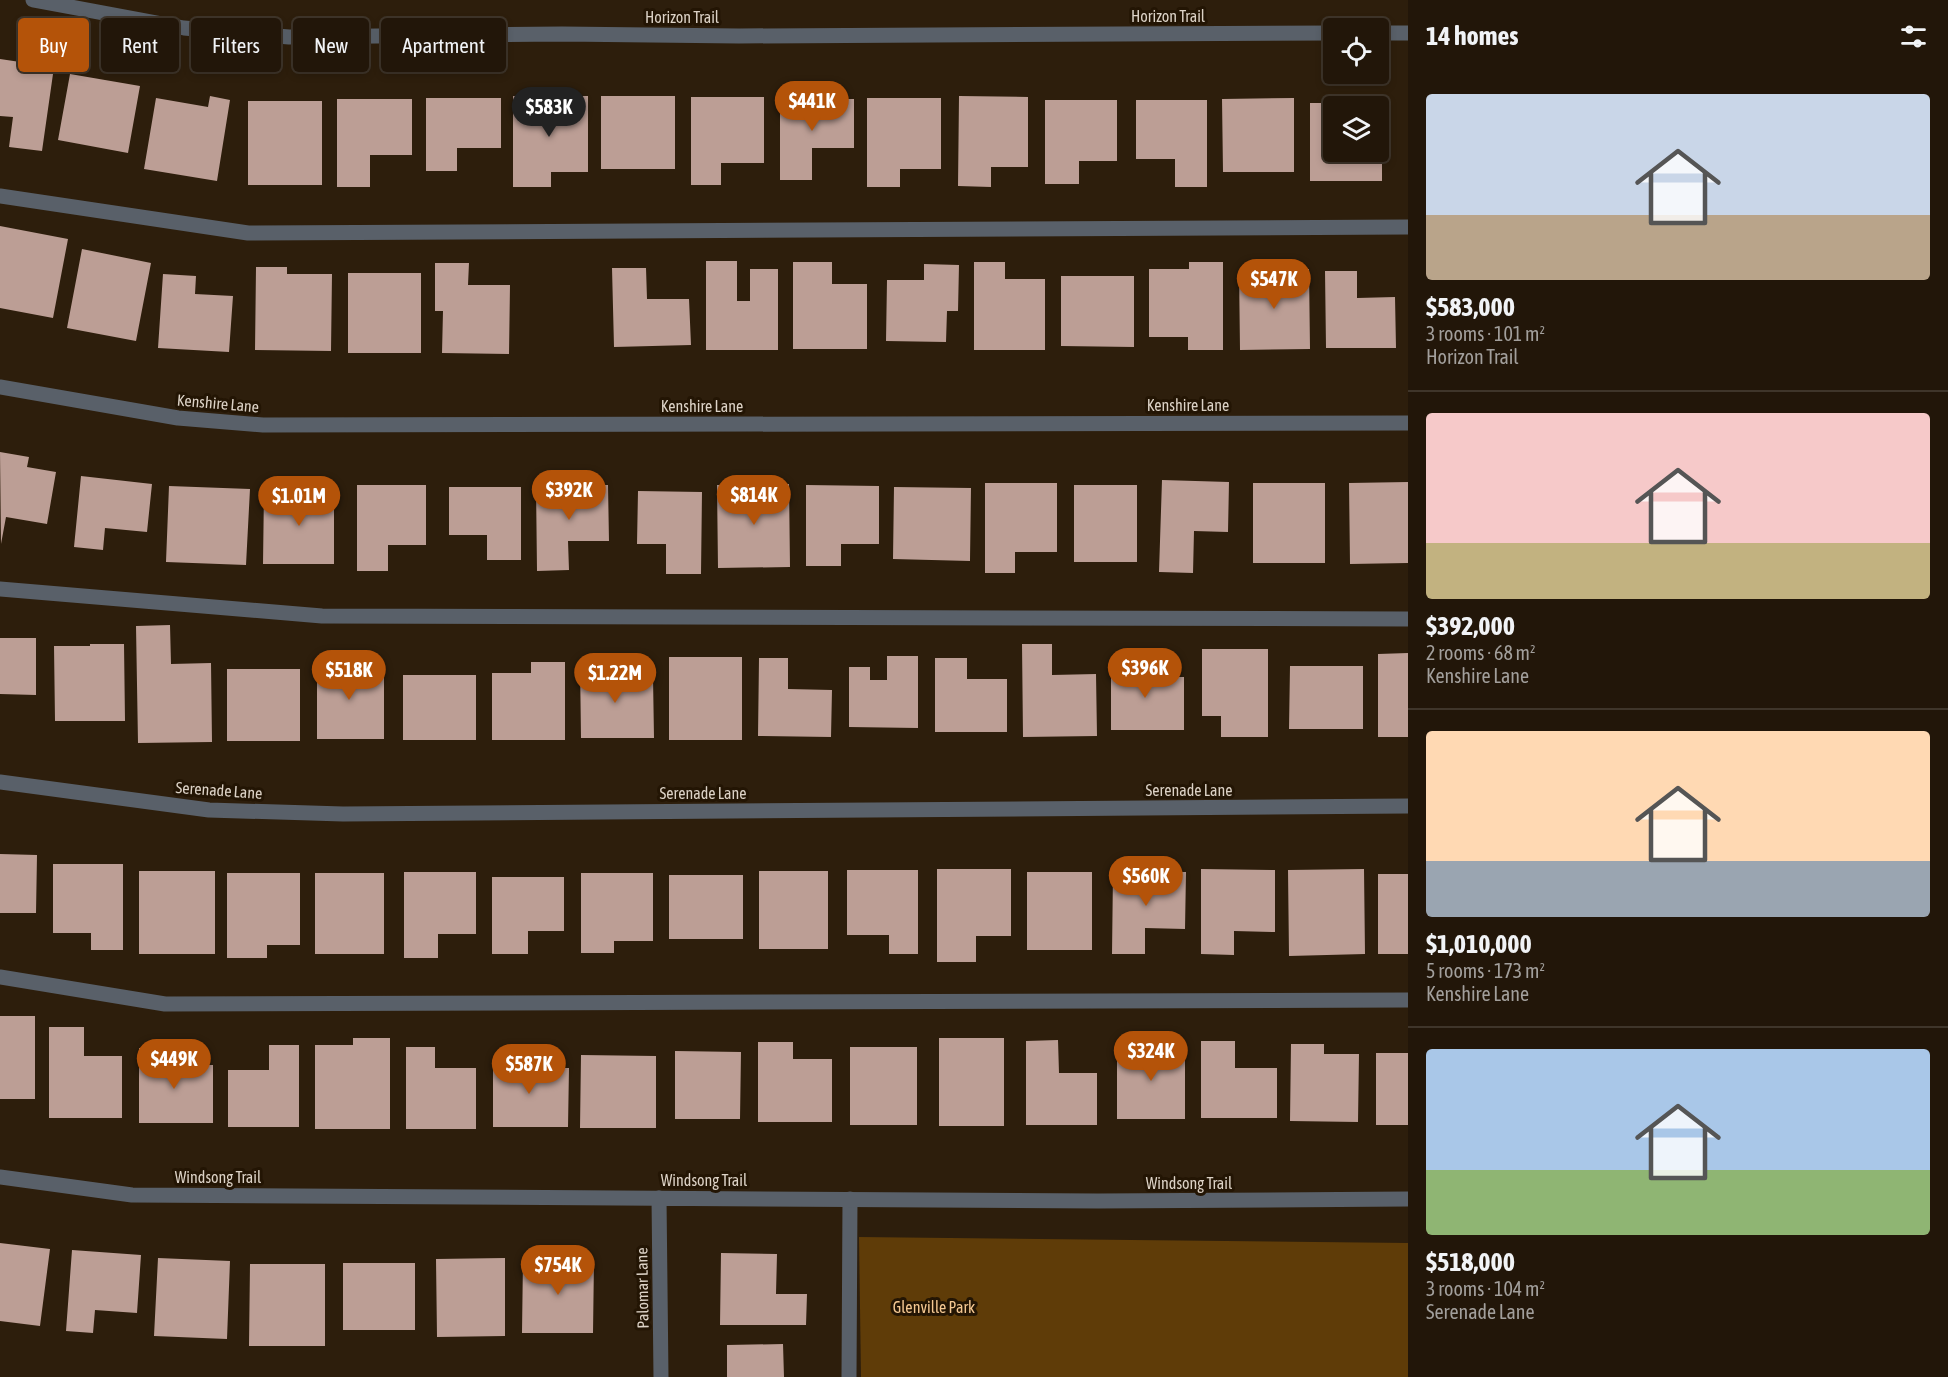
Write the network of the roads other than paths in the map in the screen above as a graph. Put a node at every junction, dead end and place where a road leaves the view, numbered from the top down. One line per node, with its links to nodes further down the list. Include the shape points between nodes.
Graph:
1 (33, 0): 2 (street, Horizon Trail, via 184,28 289,37)
2 (1323, 33)
3 (1389, 33): 4 (street)
4 (1408, 33)
5 (0, 196): 6 (street, via 248,233)
6 (1408, 227)
7 (0, 387): 8 (street, Kenshire Lane, via 178,418 263,425)
8 (1408, 423)
9 (0, 589): 10 (street, via 321,616)
10 (1408, 618)
11 (0, 782): 12 (street, Serenade Lane, via 209,810 343,814)
12 (1408, 806)
13 (0, 977): 14 (street, via 165,1004)
14 (1408, 1000)
15 (0, 1178): 16 (street, Windsong Trail, via 132,1195)
16 (659, 1198): 17 (street, Windsong Trail); 19 (street, Palomar Lane)
17 (850, 1199): 18 (street, Windsong Trail); 20 (street)
18 (1408, 1199)
19 (661, 1377)
20 (849, 1377)

